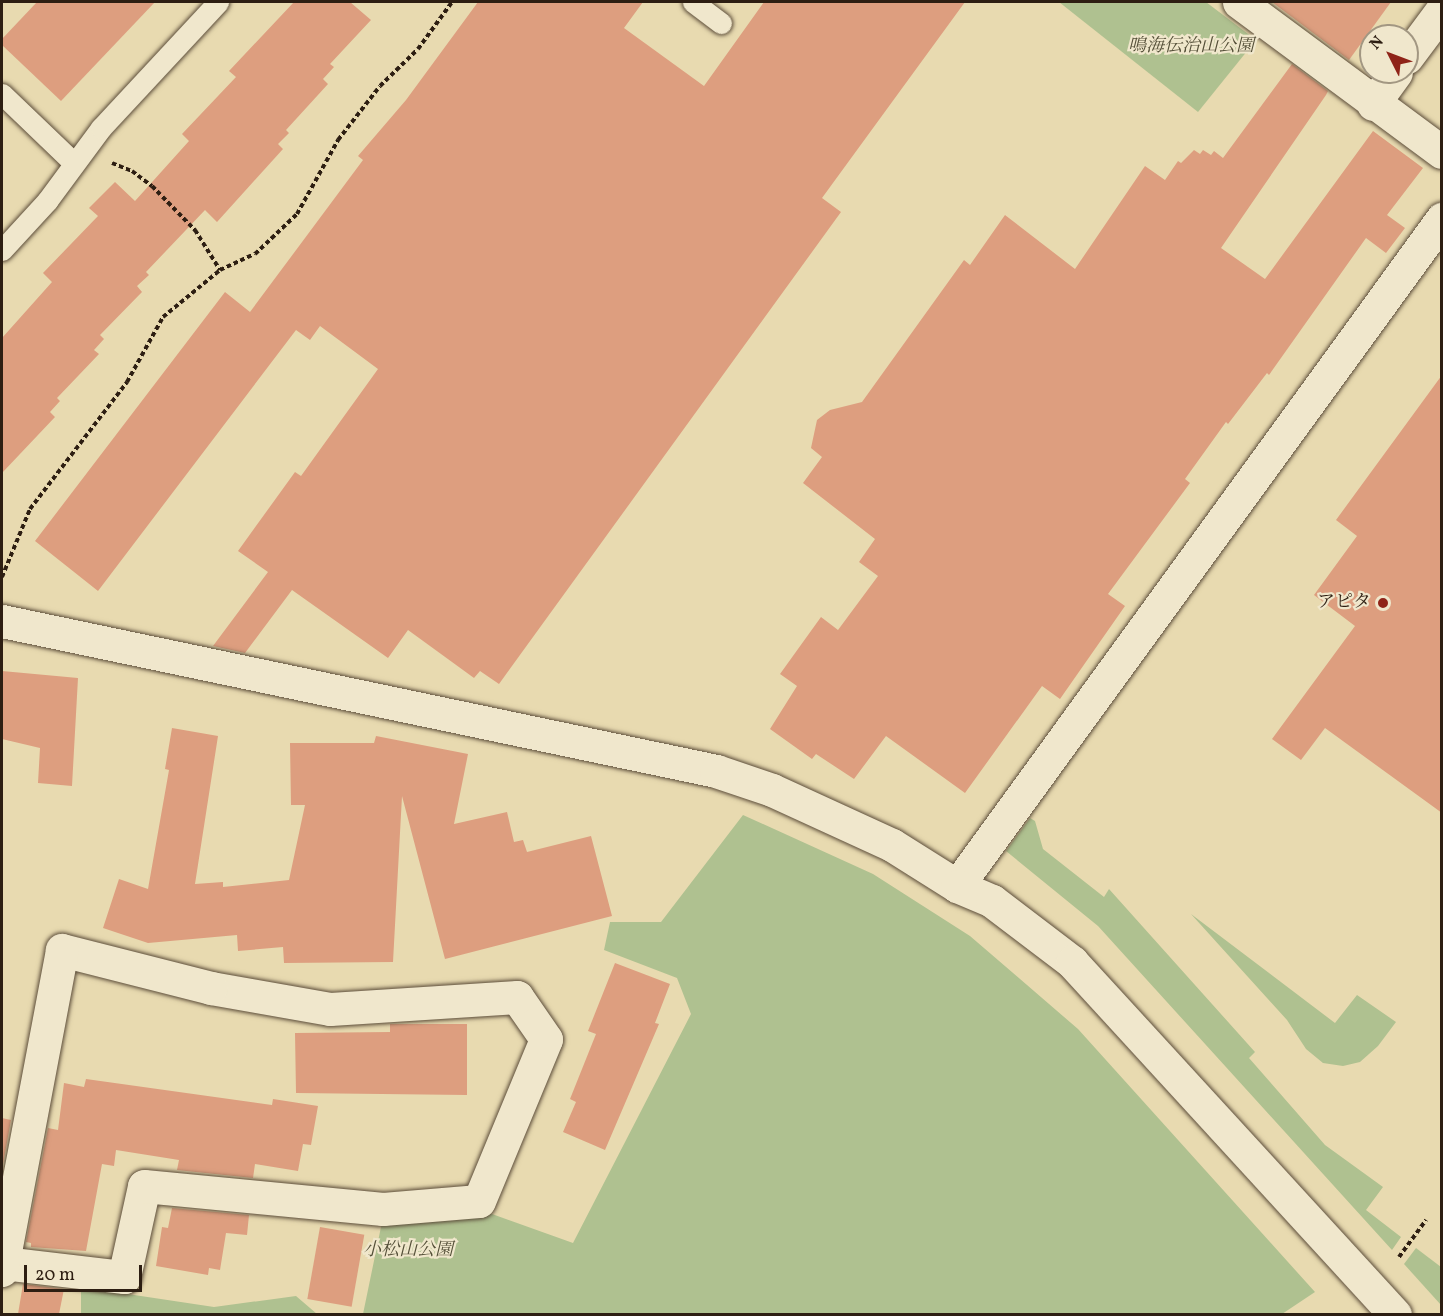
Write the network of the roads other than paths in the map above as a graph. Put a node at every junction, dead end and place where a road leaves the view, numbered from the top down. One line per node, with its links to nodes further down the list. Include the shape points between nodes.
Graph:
1 (218, 2): 11 (lane)
2 (693, 2): 5 (lane)
3 (1239, 2): 9 (street)
4 (1442, 10): 6 (street)
5 (721, 22)
6 (1419, 41)
7 (1387, 84): 9 (street)
8 (2, 94): 11 (lane)
9 (1373, 104): 10 (street)
10 (1442, 152)
11 (73, 162): 13 (lane, via 47,201)
12 (1442, 219): 15 (street)
13 (2, 250)
14 (2, 621): 15 (street, via 716,771 772,790 892,845)
15 (957, 886): 17 (street, via 992,900 1072,962)
16 (2, 1265): 16 (street, via 62,950 211,988 330,1009 517,997 546,1039 479,1201 383,1209 144,1186 124,1277)
17 (1395, 1314)

